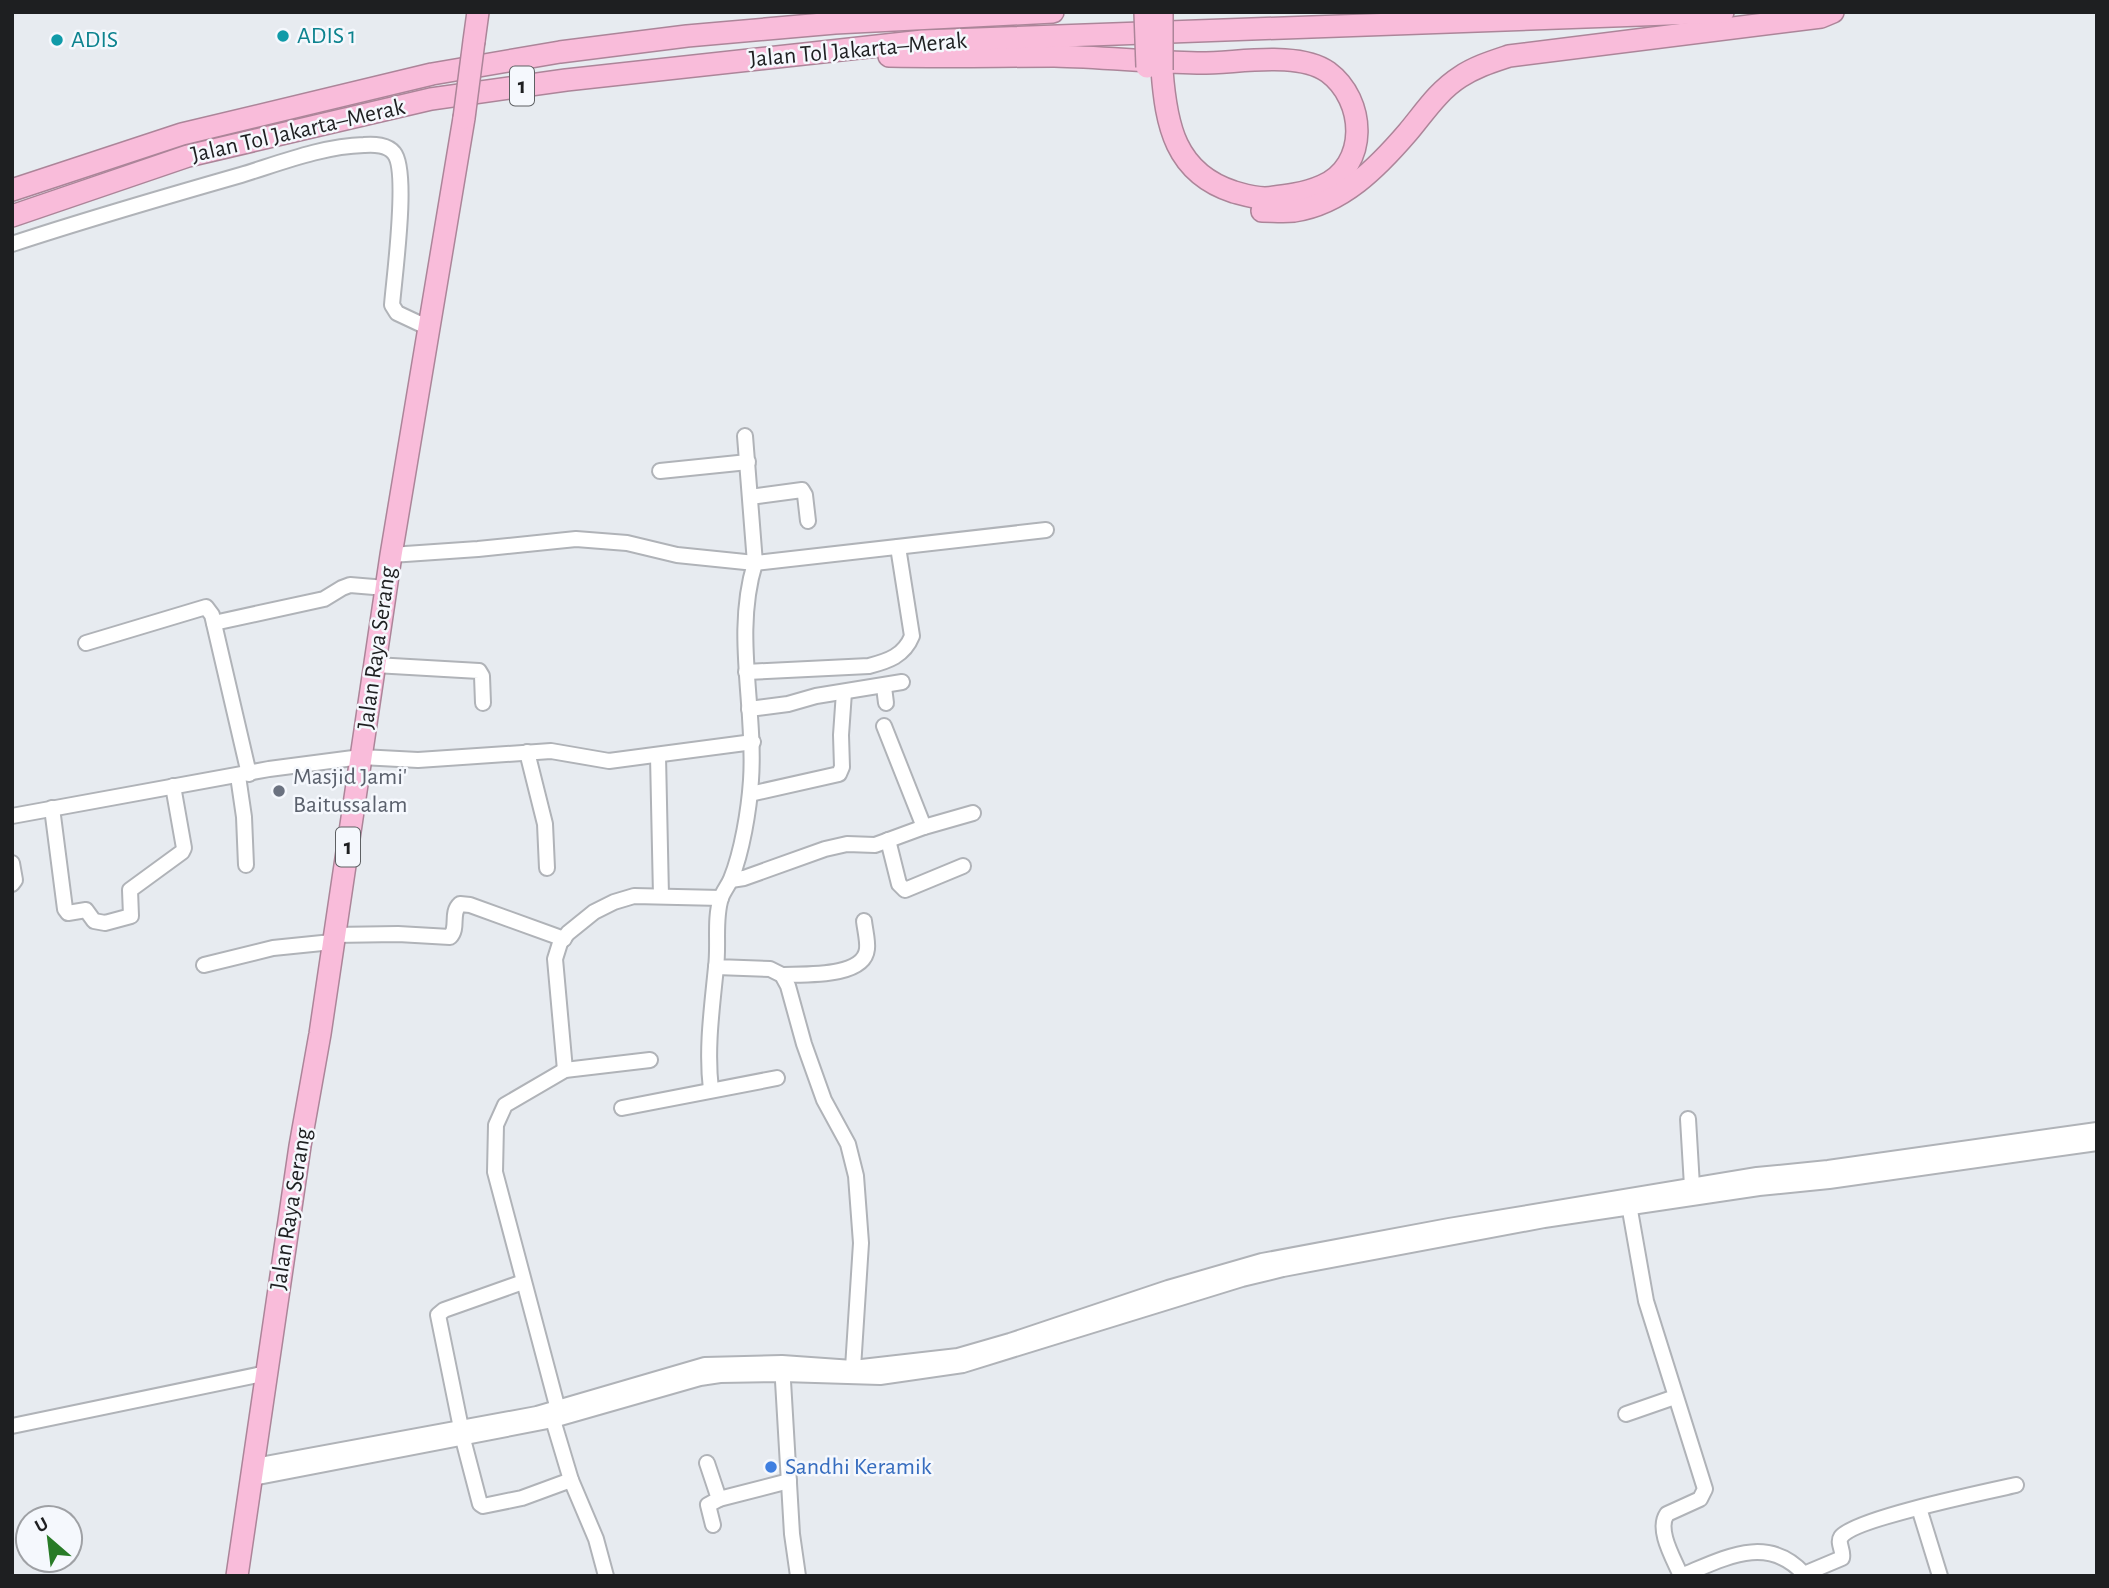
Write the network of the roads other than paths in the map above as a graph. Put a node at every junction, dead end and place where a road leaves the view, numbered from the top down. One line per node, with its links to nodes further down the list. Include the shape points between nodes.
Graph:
1 (478, 12): 14 (highway, Jalan Raya Serang / 1, bridge)
2 (822, 12): 8 (highway)
3 (1053, 12): 8 (highway, Jalan Tol Jakarta–Merak / 1)
4 (1145, 12): 10 (highway, bridge)
5 (1162, 12): 10 (highway, bridge)
6 (1723, 12): 9 (highway, Jalan Tol Jakarta–Merak / 1, via 923,41)
7 (1833, 12): 10 (highway, via 1509,56 1478,66 1434,99 1367,175 1328,202 1293,211 1248,211 1207,193 1185,176 1168,152 1157,121)
8 (687, 36): 11 (highway, Jalan Tol Jakarta–Merak / 1, via 432,74 182,134)
9 (800, 53): 10 (highway, via 1299,62 1329,73 1347,93 1357,118 1357,146 1344,171 1323,186 1288,196 1255,198 1215,186 1178,149); 12 (highway, Jalan Tol Jakarta–Merak / 1, via 431,99 187,156)
10 (1154, 68)
11 (12, 190)
12 (12, 216)
13 (12, 244): 14 (street, via 302,157 346,146 385,147 394,152 399,164 401,186 392,305 397,313)
14 (429, 328): 22 (highway, Jalan Raya Serang / 1)
15 (745, 436): 16 (street)
16 (748, 462): 17 (street); 18 (street)
17 (660, 471)
18 (750, 497): 19 (street, via 802,490); 23 (street)
19 (808, 521)
20 (1045, 530): 21 (street)
21 (898, 547): 23 (street); 28 (street, via 912,636 901,654 869,666)
22 (391, 555): 23 (street, via 576,539 627,542 677,555); 24 (highway, Jalan Raya Serang / 1)
23 (755, 563): 28 (street, via 745,626)
24 (386, 588): 25 (street, via 342,587 324,599); 27 (highway, Jalan Raya Serang / 1)
25 (214, 623): 26 (street, via 205,607); 40 (street)
26 (86, 642)
27 (375, 665): 32 (street, via 479,671); 39 (highway, Jalan Raya Serang / 1)
28 (746, 672): 34 (street)
29 (902, 682): 30 (street)
30 (884, 687): 31 (street); 33 (street)
31 (844, 692): 34 (street); 42 (street, via 839,774)
32 (482, 703)
33 (886, 703)
34 (749, 709): 36 (street)
35 (884, 726): 46 (street)
36 (753, 742): 38 (street); 42 (street)
37 (527, 752): 38 (street, via 567,752 602,761); 39 (street, via 418,760); 51 (street, via 545,824)
38 (658, 756): 54 (street)
39 (361, 757): 40 (street); 57 (highway, Jalan Raya Serang / 1)
40 (244, 775): 41 (street); 49 (street)
41 (173, 786): 43 (street); 43 (street, via 184,848 130,890 131,916 105,923 94,921 86,910 68,913 65,909)
42 (750, 794): 52 (street)
43 (52, 808): 45 (street)
44 (973, 813): 46 (street)
45 (12, 816)
46 (923, 827): 47 (street)
47 (888, 840): 50 (street, via 905,890); 52 (street, via 875,845 839,845)
48 (12, 863): 53 (street, via 16,880)
49 (246, 865)
50 (963, 866)
51 (547, 868)
52 (730, 880): 55 (street)
53 (12, 884)
54 (661, 896): 55 (street); 58 (street, via 614,902 586,917)
55 (721, 898): 60 (street)
56 (864, 921): 61 (street, via 867,950 847,970)
57 (332, 939): 58 (street, via 398,934 450,937 454,911 460,904); 59 (street); 75 (highway, Jalan Raya Serang / 1)
58 (564, 939): 63 (street, via 555,959)
59 (204, 965)
60 (716, 967): 61 (street, via 770,969); 65 (street)
61 (782, 975): 74 (street, via 824,1100 848,1144 854,1168 861,1243)
62 (650, 1060): 63 (street)
63 (565, 1070): 72 (street, via 505,1105 496,1125 495,1172)
64 (777, 1078): 65 (street)
65 (711, 1090): 66 (street)
66 (622, 1108)
67 (1688, 1119): 70 (street)
68 (2097, 1130): 70 (street)
69 (2097, 1143): 71 (street, via 1829,1181)
70 (1692, 1186): 71 (street)
71 (1629, 1203): 73 (street, via 1266,1272 963,1366 880,1377); 74 (street, via 1538,1210 1262,1261 978,1351); 76 (street, via 1646,1301)
72 (523, 1283): 78 (street); 80 (street, via 438,1315)
73 (783, 1368): 74 (street); 78 (street, via 683,1377); 84 (street)
74 (853, 1368)
75 (267, 1373): 79 (street); 82 (highway, Jalan Raya Serang / 1)
76 (1675, 1397): 77 (street); 93 (street, via 1705,1489 1700,1499 1663,1519)
77 (1626, 1414)
78 (557, 1416): 80 (street); 83 (street)
79 (12, 1426)
80 (462, 1434): 82 (street); 83 (street, via 483,1506)
81 (707, 1463): 86 (street)
82 (254, 1472): 90 (highway, Jalan Raya Serang / 1)
83 (571, 1480): 91 (street)
84 (789, 1481): 86 (street); 92 (street)
85 (2016, 1485): 87 (street)
86 (719, 1499): 88 (street, via 708,1505)
87 (1919, 1508): 89 (street, via 1845,1534 1840,1541 1842,1558); 94 (street)
88 (713, 1525)
89 (1802, 1575): 93 (street, via 1783,1556 1751,1552)
90 (237, 1576)
91 (606, 1576)
92 (798, 1576)
93 (1681, 1576)
94 (1940, 1576)

